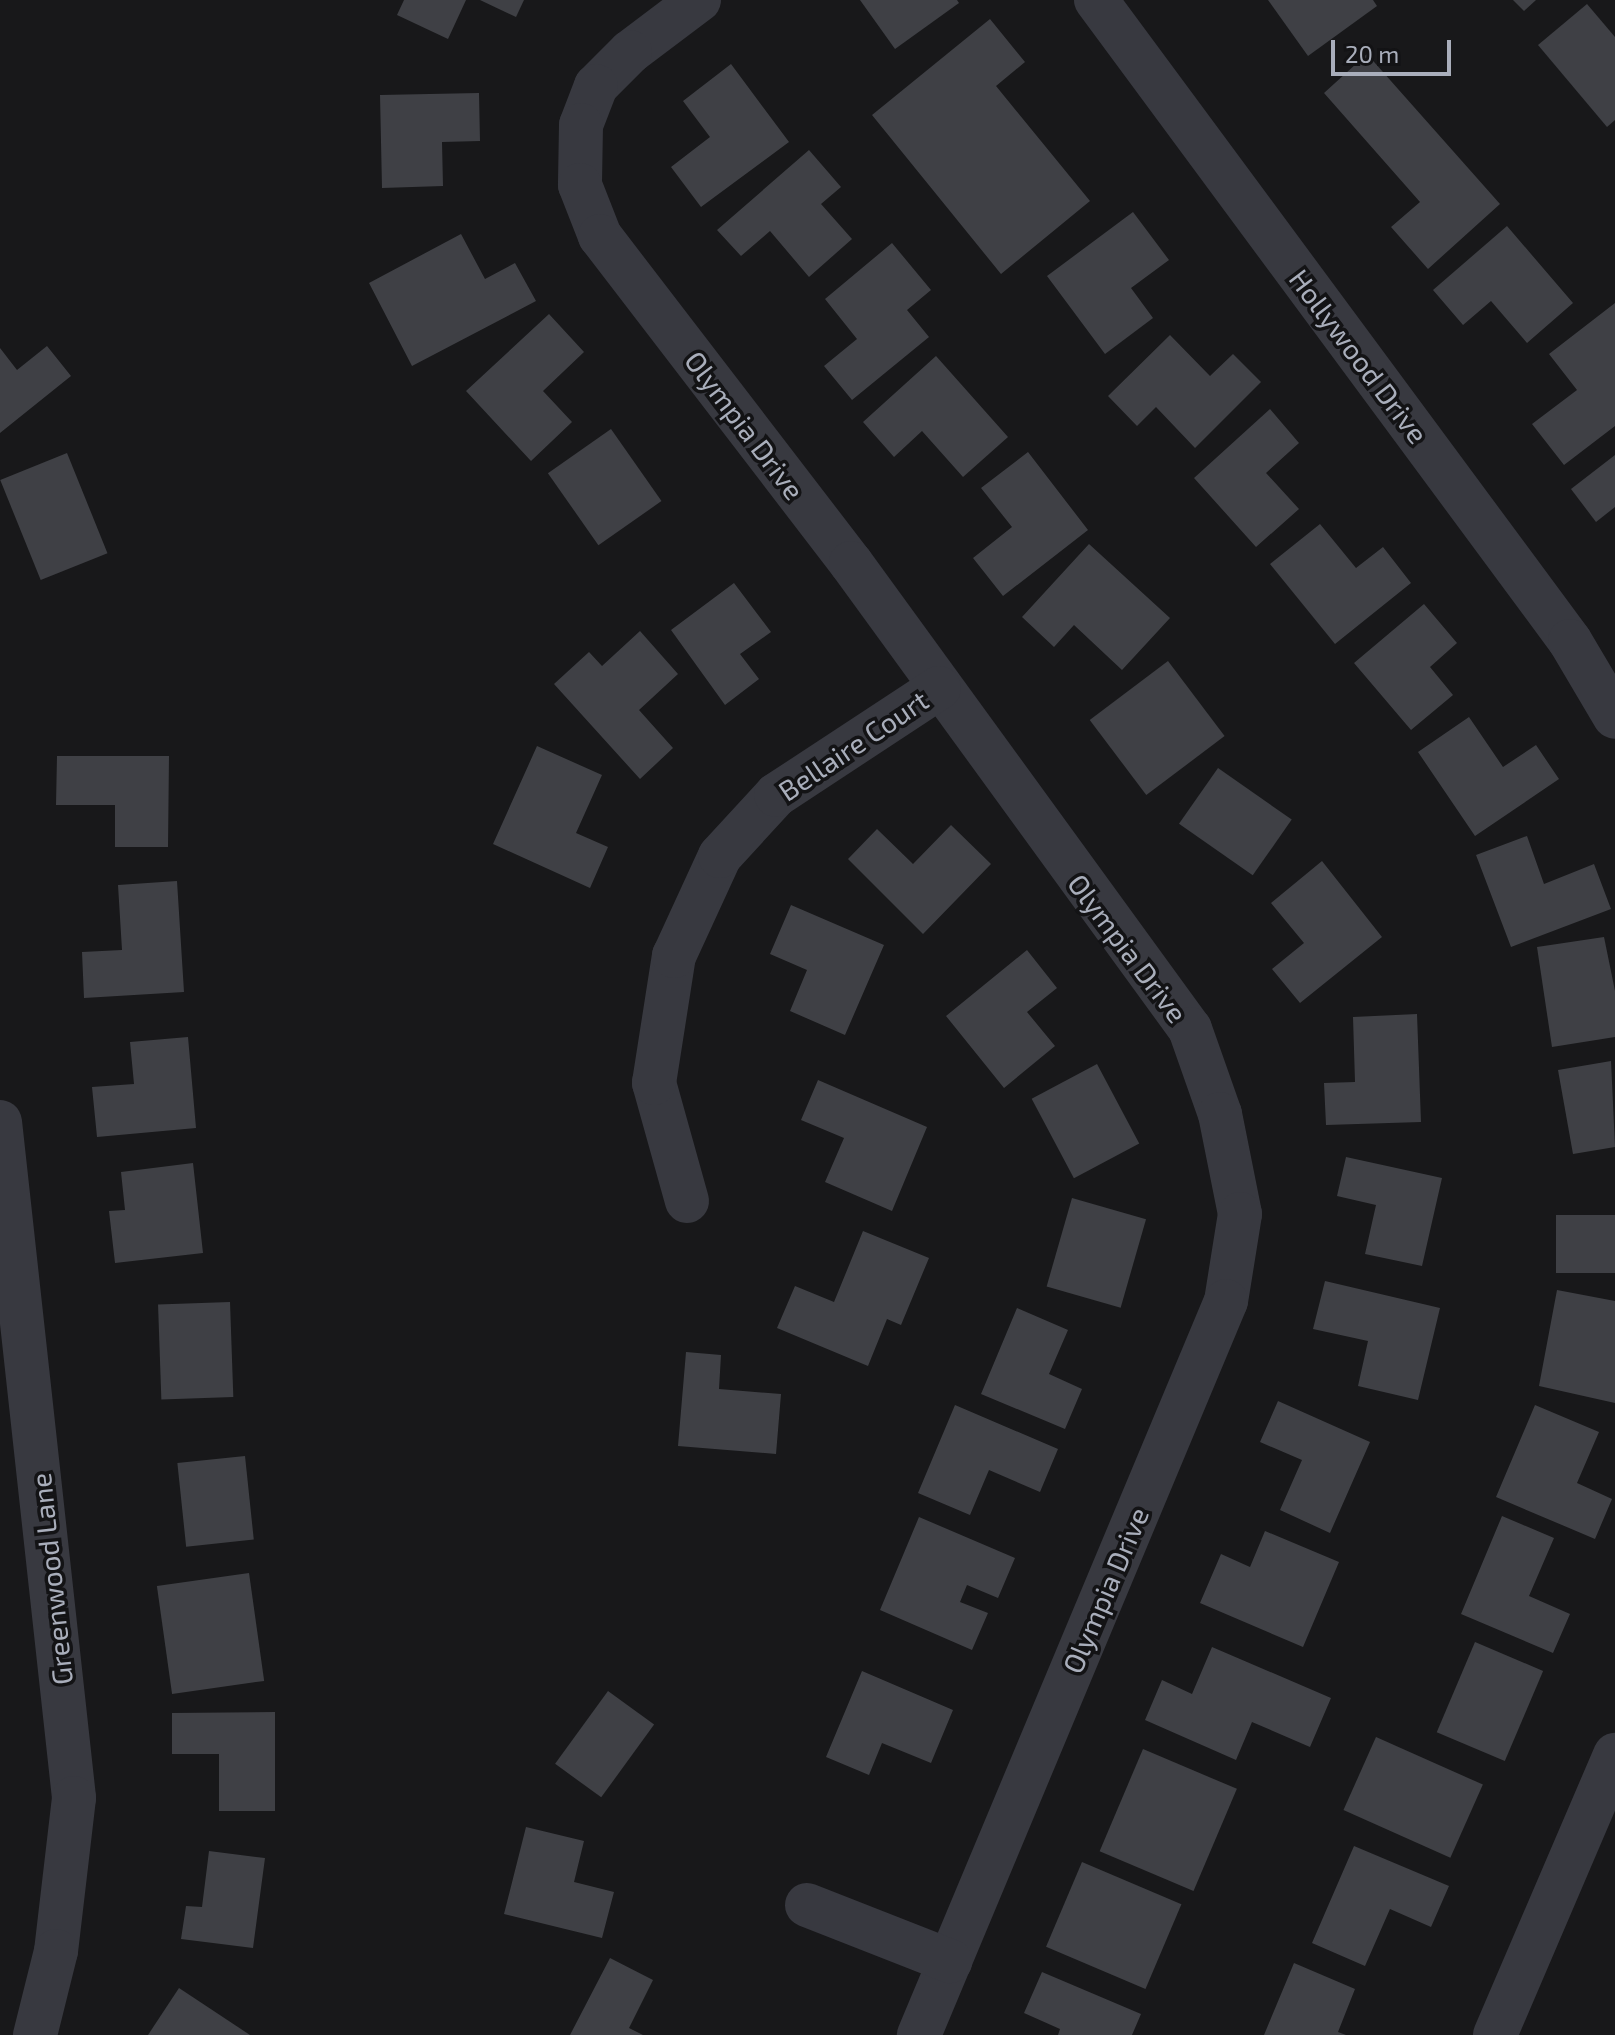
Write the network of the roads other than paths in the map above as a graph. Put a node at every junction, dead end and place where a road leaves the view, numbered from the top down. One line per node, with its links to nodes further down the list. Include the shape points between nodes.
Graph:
1 (699, 0): 3 (street, Olympia Drive, via 630,52 596,86 581,125 580,185 600,236 851,563)
2 (1096, 0): 4 (street, Hollywood Drive, via 1570,641)
3 (939, 688): 6 (street, Bellaire Court, via 776,795 720,856 674,956 654,1083); 9 (street, Olympia Drive, via 1190,1029 1220,1114 1240,1214 1226,1301)
4 (1615, 717)
5 (0, 1122): 10 (street, Greenwood Lane, via 74,1798 56,1951)
6 (687, 1201)
7 (1615, 1755): 12 (street)
8 (807, 1905): 9 (street)
9 (950, 1961): 11 (street, Olympia Drive)
10 (35, 2035)
11 (919, 2035)
12 (1495, 2035)

